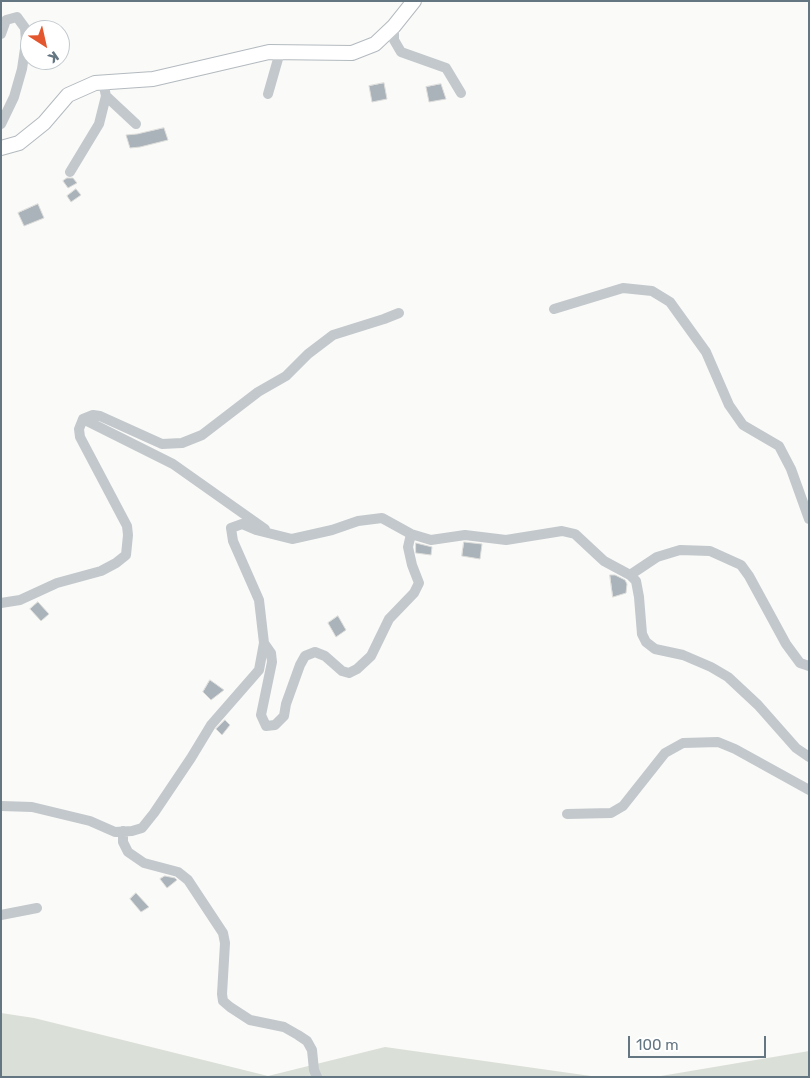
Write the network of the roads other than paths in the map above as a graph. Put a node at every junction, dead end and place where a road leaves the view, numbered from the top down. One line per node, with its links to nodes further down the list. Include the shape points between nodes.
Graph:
1 (414, 1): 2 (street)
2 (394, 26): 4 (street, via 374,44 352,53); 6 (street, via 394,40 401,52 446,68)
3 (1, 34): 8 (street, via 6,20 16,18 25,28 26,42 14,97)
4 (280, 52): 5 (street); 7 (street)
5 (105, 89): 9 (street); 10 (street, via 95,83 68,95 44,124 19,143); 11 (street, via 99,124)
6 (461, 92)
7 (268, 94)
8 (1, 124)
9 (136, 124)
10 (1, 148)
11 (70, 172)
12 (554, 309): 15 (street, via 623,288 652,291 670,302 706,352 729,405 743,425 778,446 791,469)
13 (399, 313): 14 (street, via 333,335 286,376 258,392 202,435 182,443 162,444 100,416)
14 (83, 419): 16 (street, via 173,464); 19 (street, via 80,436 127,526 126,555 100,571 57,583 20,600)
15 (809, 519)
16 (272, 534): 17 (street, via 292,539 358,521 382,518); 20 (street, via 242,524 231,528 233,541 259,600)
17 (411, 534): 18 (street, via 431,540 465,535 506,540 562,531 575,534 604,560); 20 (street, via 408,547 419,583 389,619 371,656 349,673 315,652 305,656 284,716 275,725 266,726 261,714 272,662 271,653)
18 (630, 575): 21 (street, via 657,557 680,550 710,551 741,565 786,644 800,663); 22 (street, via 636,582 642,634 646,642 655,649 683,655 712,667 728,677 796,748)
19 (1, 603)
20 (264, 644): 26 (street, via 259,670 211,725 154,813 142,828)
21 (809, 666)
22 (809, 757)
23 (809, 790): 25 (street, via 718,742 683,743 665,752 623,806 611,814)
24 (1, 806): 26 (street, via 32,807 115,832)
25 (567, 814)
26 (123, 831): 29 (street, via 128,852 144,863 178,872 188,880 223,932 224,1001 250,1020 284,1027 307,1042 312,1050)
27 (37, 908): 28 (street)
28 (1, 915)
29 (317, 1077)

